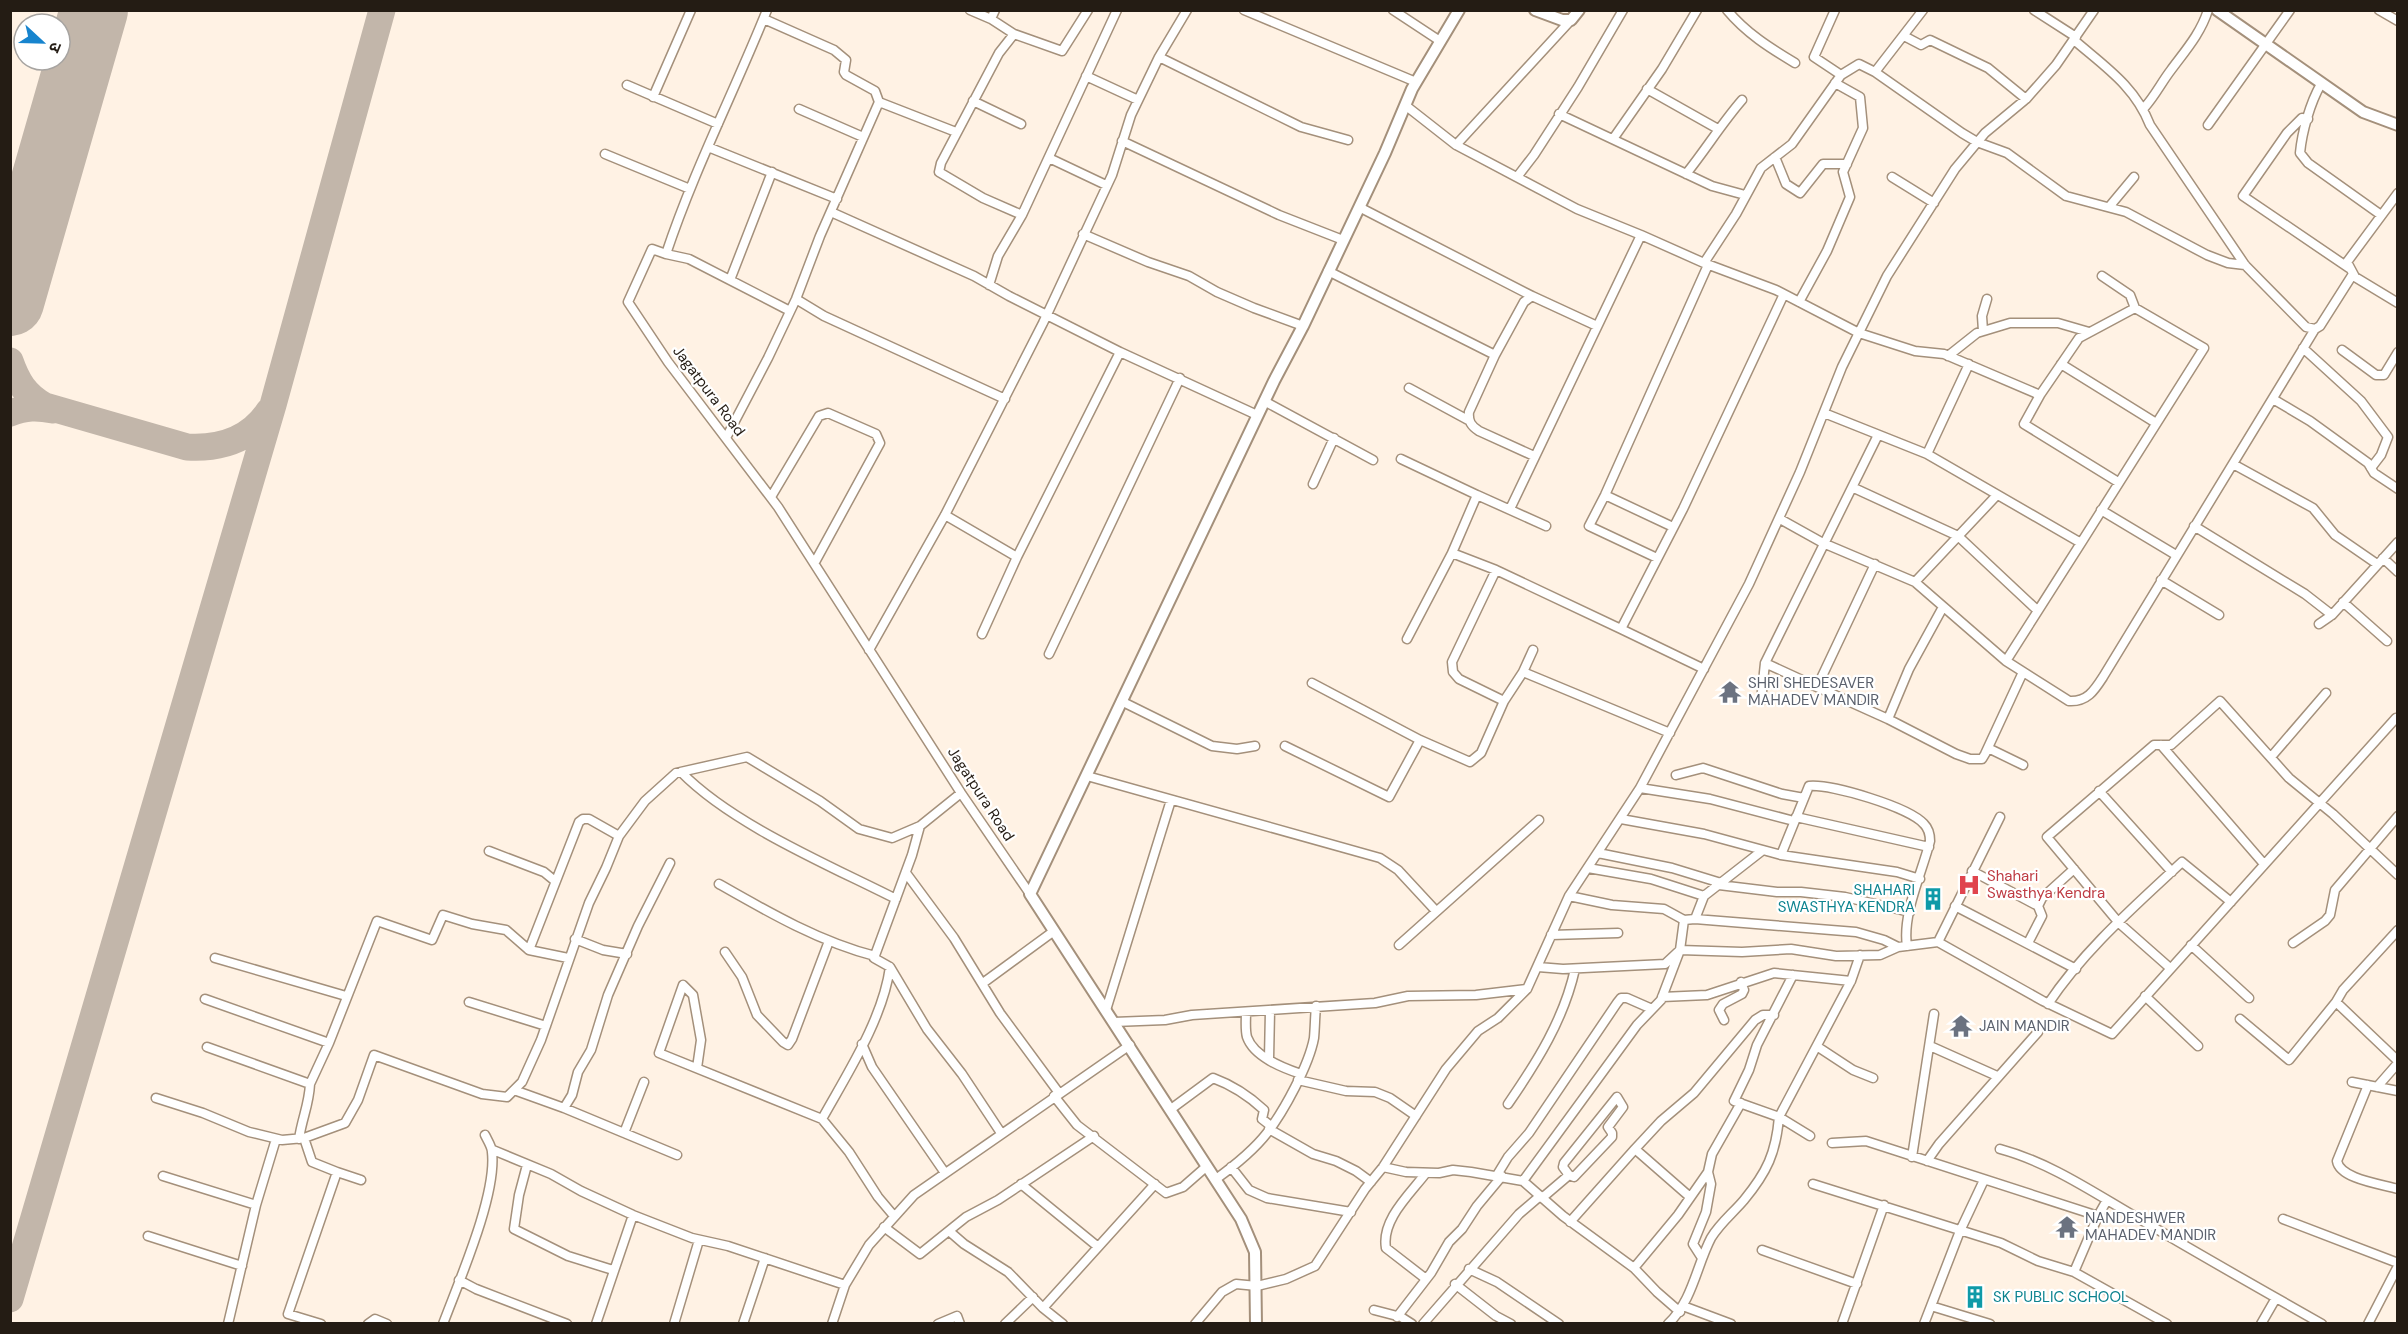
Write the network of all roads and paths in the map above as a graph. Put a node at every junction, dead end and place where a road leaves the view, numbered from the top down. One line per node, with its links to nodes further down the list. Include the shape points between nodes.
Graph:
1 (691, 10): 42 (street)
2 (767, 10): 24 (street)
3 (970, 10): 23 (street)
4 (1088, 10): 27 (street, via 1062,51)
5 (1117, 10): 36 (street)
6 (1187, 10): 32 (street)
7 (1244, 10): 37 (street)
8 (1393, 10): 30 (street)
9 (1459, 10): 30 (street)
10 (1535, 10): 25 (street)
11 (1579, 10): 25 (street)
12 (1623, 10): 51 (street)
13 (1697, 10): 41 (street)
14 (1727, 10): 33 (street, via 1764,44)
15 (1835, 10): 35 (street, via 1814,57)
16 (1923, 10): 28 (street)
17 (2034, 10): 29 (street)
18 (2094, 10): 29 (street)
19 (2208, 10): 49 (street, via 2186,51)
20 (2217, 10): 31 (street)
21 (2290, 10): 31 (street)
22 (2379, 10): 26 (street)
23 (993, 15): 27 (street)
24 (764, 20): 47 (street, via 834,50 846,60 846,75 875,91); 53 (street)
25 (1571, 20): 64 (street)
26 (2397, 21)
27 (1014, 34): 46 (street)
28 (1904, 36): 34 (street); 43 (street, via 1921,45 1930,40 1988,68)
29 (2075, 38): 43 (street); 49 (street, via 2132,90)
30 (1440, 41): 37 (street)
31 (2267, 46): 39 (street); 55 (street)
32 (1159, 57): 44 (street); 61 (street, via 1301,127)
33 (1795, 63)
34 (1875, 72): 35 (street, via 1859,64); 63 (street)
35 (1841, 75): 38 (street)
36 (1086, 76): 44 (street); 68 (street)
37 (1416, 82): 48 (street)
38 (1835, 83): 67 (street, via 1800,133); 69 (street, via 1860,97 1863,128)
39 (2321, 84): 52 (street); 56 (street, via 2363,112)
40 (627, 85): 42 (street)
41 (1647, 89): 57 (street); 60 (street)
42 (653, 97): 53 (street)
43 (2026, 99): 63 (street)
44 (1138, 100): 62 (street)
45 (1742, 100): 57 (street)
46 (973, 101): 54 (street); 58 (street)
47 (879, 102): 58 (street); 59 (street)
48 (1405, 105): 64 (street); 81 (street)
49 (2144, 108): 91 (street, via 2150,125)
50 (799, 109): 59 (street)
51 (1559, 114): 60 (street); 72 (street)
52 (2308, 119): 85 (street, via 2300,153); 93 (street, via 2302,118 2288,133 2243,196)
53 (718, 124): 65 (street)
54 (1021, 124)
55 (2208, 125)
56 (2397, 125)
57 (1718, 129): 71 (street)
58 (956, 132): 84 (street, via 939,172)
59 (863, 137): 79 (street)
60 (1613, 139): 71 (street)
61 (1348, 140)
62 (1122, 141): 75 (street); 88 (street, via 1279,215)
63 (1977, 142): 80 (street); 82 (street, via 2007,153 2066,196)
64 (1456, 145): 72 (street)
65 (708, 147): 70 (street); 76 (street)
66 (605, 154): 76 (street)
67 (1775, 157): 69 (street, via 1786,184 1800,193 1823,164); 78 (street, via 1761,168)
68 (1049, 158): 75 (street); 84 (street)
69 (1847, 164): 101 (street, via 1843,172 1851,197)
70 (772, 172): 79 (street); 95 (street)
71 (1686, 174): 78 (street)
72 (1516, 177): 87 (street, via 1577,209)
73 (1892, 177): 80 (street)
74 (2134, 177): 82 (street)
75 (1106, 186): 86 (street)
76 (690, 189): 89 (street)
77 (2397, 193): 85 (street)
78 (1745, 195): 90 (street)
79 (837, 199): 83 (street)
80 (1934, 203): 111 (street, via 1887,276)
81 (1359, 207): 88 (street); 98 (street)
82 (2109, 207): 91 (street, via 2207,255)
83 (831, 212): 96 (street); 99 (street)
84 (1022, 215): 96 (street, via 998,256)
85 (2381, 215): 93 (street, via 2347,262)
86 (1083, 234): 105 (street); 106 (street)
87 (1641, 235): 90 (street); 107 (street)
88 (1343, 240): 92 (street)
89 (666, 254): 95 (street, via 688,259); 131 (street, Jagatpura Road, via 652,249 628,302)
90 (1706, 264): 97 (street); 144 (street)
91 (2245, 265): 108 (street, via 2306,327)
92 (1328, 271): 106 (street); 116 (street)
93 (2351, 271): 102 (street); 108 (street)
94 (2102, 276): 103 (street, via 2130,295)
95 (730, 280): 104 (street)
96 (989, 285): 105 (street)
97 (1784, 294): 101 (street); 153 (street)
98 (1532, 296): 107 (street); 116 (street, via 1524,302)
99 (796, 299): 104 (street); 123 (street)
100 (1987, 299): 109 (street)
101 (1799, 302): 111 (street)
102 (2397, 303)
103 (2135, 308): 110 (street); 129 (street, via 2204,348)
104 (790, 311): 131 (street)
105 (1047, 314): 114 (street); 123 (street)
106 (1303, 326): 125 (street)
107 (1597, 326): 134 (street)
108 (2315, 329): 112 (street)
109 (1983, 332): 110 (street, via 2010,323 2058,323); 117 (street)
110 (2089, 332): 119 (street, via 2079,338)
111 (1859, 333): 117 (street, via 1915,351); 126 (street)
112 (2303, 348): 124 (street); 138 (street, via 2361,401 2388,437)
113 (2342, 350): 115 (street, via 2376,375 2384,375)
114 (1120, 352): 120 (street); 160 (street)
115 (2397, 352)
116 (1495, 355): 128 (street)
117 (1948, 356): 118 (street)
118 (1969, 364): 122 (street); 133 (street)
119 (2061, 364): 122 (street); 129 (street)
120 (1180, 378): 127 (street); 181 (street)
121 (1409, 388): 128 (street)
122 (2040, 395): 139 (street, via 2024,424)
123 (1005, 399): 149 (street)
124 (2273, 399): 137 (street); 138 (street, via 2310,421)
125 (1264, 400): 127 (street); 132 (street)
126 (1824, 413): 130 (street); 150 (street)
127 (1257, 415): 190 (street)
128 (1468, 420): 134 (street, via 1479,431)
129 (2156, 423): 139 (street)
130 (1878, 435): 133 (street); 141 (street)
131 (726, 438): 146 (street, Jagatpura Road)
132 (1334, 438): 136 (street); 140 (street)
133 (1927, 454): 145 (street)
134 (1534, 456): 147 (street)
135 (1401, 459): 143 (street)
136 (1373, 460)
137 (2233, 464): 152 (street); 162 (street, via 2313,508 2335,535)
138 (2371, 468): 142 (street)
139 (2118, 482): 148 (street)
140 (1313, 484)
141 (1854, 488): 154 (street); 156 (street)
142 (2397, 489)
143 (1477, 495): 147 (street); 158 (street)
144 (1605, 495): 153 (street); 161 (street, via 1589,526)
145 (1997, 495): 154 (street); 157 (street)
146 (771, 497): 163 (street, Jagatpura Road); 163 (street, via 819,416 828,413 876,434 880,443)
147 (1510, 509): 151 (street)
148 (2101, 510): 157 (street); 159 (street)
149 (945, 515): 160 (street); 180 (street)
150 (1779, 519): 156 (street); 184 (street)
151 (1546, 526)
152 (2194, 526): 159 (street); 173 (street, via 2305,594)
153 (1673, 527): 161 (street)
154 (1958, 536): 168 (street); 171 (street)
155 (2397, 542): 162 (street)
156 (1824, 543): 164 (street); 183 (street)
157 (2081, 543): 171 (street)
158 (1452, 553): 165 (street); 177 (street)
159 (2176, 555): 167 (street)
160 (1017, 557): 176 (street)
161 (1657, 558): 175 (street)
162 (2380, 561): 166 (street); 169 (street)
163 (815, 562): 180 (street, Jagatpura Road)
164 (1875, 564): 168 (street); 188 (street)
165 (1496, 570): 175 (street); 191 (street, via 1452,662 1459,679)
166 (2397, 572)
167 (2161, 580): 172 (street); 186 (street, via 2091,695 2069,701)
168 (1915, 582): 170 (street)
169 (2343, 602): 173 (street); 178 (street)
170 (1943, 607): 182 (street); 194 (street, via 1909,669)
171 (2037, 610): 182 (street)
172 (2219, 615)
173 (2332, 615): 174 (street)
174 (2319, 624)
175 (1621, 629): 184 (street)
176 (982, 634)
177 (1407, 639)
178 (2387, 640)
179 (1533, 650): 185 (street)
180 (869, 651): 208 (street, Jagatpura Road)
181 (1049, 654)
182 (2006, 661): 186 (street)
183 (1765, 663): 188 (street); 192 (street)
184 (1704, 669): 195 (street)
185 (1523, 672): 191 (street); 195 (street)
186 (2023, 672): 200 (street)
187 (1311, 683): 196 (street)
188 (1817, 687): 194 (street)
189 (2326, 693): 201 (street)
190 (1121, 701): 198 (street, via 1212,746); 205 (street)
191 (1504, 701): 196 (street, via 1481,753 1470,762)
192 (1761, 701)
193 (2396, 718): 211 (street)
194 (1888, 719): 200 (street, via 1970,759 1982,759)
195 (1670, 733): 206 (street)
196 (1420, 740): 199 (street, via 1389,797)
197 (2162, 745): 201 (street, via 2171,745 2220,700); 207 (street, via 2154,745); 226 (street)
198 (1255, 746)
199 (1285, 746)
200 (1988, 748): 202 (street)
201 (2271, 757): 211 (street)
202 (2023, 765)
203 (681, 771): 217 (street, via 747,757 859,829 892,838); 218 (street, via 645,801); 240 (street, via 696,787 782,842)
204 (1676, 775): 209 (street, via 1703,768)
205 (1087, 776): 210 (street); 237 (street)
206 (1640, 788): 214 (street); 215 (street)
207 (2098, 791): 228 (street, via 2047,837); 230 (street)
208 (961, 793): 217 (street); 237 (street, Jagatpura Road)
209 (1804, 798): 215 (street); 219 (street, via 1809,786 1853,791 1913,815 1930,833)
210 (1171, 800): 244 (street, via 1380,858 1398,870); 289 (street)
211 (2320, 803): 220 (street); 226 (street)
212 (2397, 816): 220 (street)
213 (2000, 817): 229 (street)
214 (1621, 819): 221 (street, via 1704,834); 223 (street)
215 (1795, 819): 219 (street); 224 (street)
216 (1539, 820): 244 (street)
217 (920, 826): 231 (street)
218 (619, 836): 234 (street, via 583,819); 253 (street)
219 (1929, 847): 233 (street)
220 (2369, 848): 232 (street); 256 (street, via 2335,890 2330,915)
221 (1763, 850): 224 (street); 236 (street)
222 (489, 851): 234 (street, via 544,872)
223 (1598, 853): 227 (street); 236 (street, via 1672,868)
224 (1781, 855): 233 (street)
225 (670, 863): 264 (street)
226 (2264, 864): 241 (street)
227 (1588, 868): 238 (street); 239 (street, via 1651,879)
228 (2074, 868): 243 (street); 248 (street)
229 (1972, 871): 242 (street); 243 (street)
230 (2172, 872): 241 (street, via 2182,862); 248 (street)
231 (906, 873): 240 (street); 277 (street)
232 (2397, 875)
233 (1920, 879): 245 (street)
234 (555, 881): 261 (street)
235 (719, 884): 254 (street)
236 (1720, 884): 239 (street); 245 (street, via 1845,897)
237 (1030, 894): 250 (street, Jagatpura Road)
238 (1569, 896): 247 (street, via 1612,905 1664,909); 252 (street)
239 (1704, 896): 246 (street)
240 (896, 899): 266 (street)
241 (2231, 902): 259 (street)
242 (1955, 906): 255 (street); 257 (street)
243 (2038, 906): 257 (street, via 2042,916)
244 (1436, 911): 258 (street)
245 (1910, 912): 260 (street)
246 (1695, 919): 247 (street); 260 (street, via 1856,932)
247 (1684, 920): 262 (street)
248 (2119, 923): 271 (street); 273 (street)
249 (2397, 930): 285 (street)
250 (1054, 931): 277 (street); 289 (street, Jagatpura Road)
251 (1618, 933): 252 (street)
252 (1551, 934): 269 (street)
253 (574, 939): 264 (street); 268 (street)
254 (830, 941): 263 (street, via 788,1045 757,1015 742,977); 266 (street)
255 (1938, 942): 260 (street); 286 (street)
256 (2293, 943)
257 (2028, 944): 273 (street)
258 (1399, 945)
259 (2191, 945): 271 (street); 282 (street)
260 (1903, 946): 265 (street, via 1880,955)
261 (529, 950): 268 (street); 279 (street, via 506,930 443,915 432,940 377,921)
262 (1680, 950): 265 (street, via 1791,949 1836,956); 272 (street, via 1665,964); 281 (street)
263 (725, 952)
264 (627, 954): 322 (street, via 608,995 591,1050)
265 (1860, 955): 275 (street)
266 (874, 956): 270 (street)
267 (215, 958): 279 (street)
268 (568, 958): 297 (street)
269 (1538, 966): 272 (street); 278 (street)
270 (890, 967): 300 (street, via 877,1016); 329 (street, via 927,1029)
271 (2170, 968): 280 (street)
272 (1575, 969): 321 (street, via 1569,996 1548,1041)
273 (2076, 969): 286 (street)
274 (1793, 975): 275 (street); 276 (street, via 1774,973); 293 (street)
275 (1851, 981): 305 (street)
276 (1741, 982): 281 (street, via 1695,997); 295 (street, via 1744,992 1719,1010)
277 (983, 983): 318 (street)
278 (1527, 989): 287 (street); 324 (street, via 1498,1018 1478,1031 1446,1069)
279 (346, 996): 299 (street)
280 (2145, 996): 286 (street, via 2112,1034); 303 (street)
281 (1662, 997): 288 (street)
282 (2249, 998)
283 (205, 999): 299 (street)
284 (469, 1002): 297 (street)
285 (2336, 1002): 294 (street, via 2289,1060); 307 (street)
286 (2049, 1004)
287 (1316, 1006): 290 (street); 310 (street, via 1313,1039)
288 (1653, 1009): 352 (street, via 1621,998 1529,1133 1508,1157); 356 (street, via 1637,1025)
289 (1106, 1010): 296 (street, Jagatpura Road)
290 (1270, 1011): 291 (street); 306 (street)
291 (1246, 1012): 296 (street); 306 (street, via 1247,1037)
292 (1934, 1014): 302 (street)
293 (1774, 1015): 320 (street, via 1734,1101); 336 (street, via 1755,1020 1690,1098)
294 (2240, 1019)
295 (1724, 1020)
296 (1114, 1022): 301 (street, Jagatpura Road)
297 (546, 1026): 316 (street, via 522,1082)
298 (2038, 1032): 309 (street)
299 (329, 1043): 314 (street)
300 (862, 1044): 326 (street); 348 (street, via 872,1067)
301 (1130, 1045): 318 (street); 323 (street, Jagatpura Road)
302 (1930, 1046): 309 (street); 340 (street)
303 (2198, 1046)
304 (207, 1047): 314 (street)
305 (1818, 1047): 311 (street); 325 (street)
306 (1269, 1059): 310 (street)
307 (2397, 1062): 315 (street)
308 (697, 1068): 308 (street, via 659,1053 683,985 693,995 701,1040); 326 (street)
309 (1997, 1076): 341 (street)
310 (1299, 1077): 324 (street, via 1346,1091 1375,1092); 327 (street)
311 (1873, 1078)
312 (644, 1082): 328 (street)
313 (2352, 1082): 315 (street)
314 (310, 1084): 333 (street)
315 (2373, 1086): 317 (street); 361 (street, via 2337,1161 2338,1167 2346,1174)
316 (514, 1090): 322 (street); 333 (street, via 507,1097 482,1094 374,1056 358,1100 345,1122)
317 (2397, 1091)
318 (1057, 1095): 329 (street); 331 (street, via 1077,1125)
319 (156, 1098): 334 (street)
320 (1741, 1103): 325 (street); 347 (street, via 1712,1154)
321 (1508, 1104)
322 (564, 1108): 328 (street)
323 (1171, 1109): 327 (street, via 1213,1078 1253,1100 1264,1110 1262,1119); 343 (street, Jagatpura Road)
324 (1416, 1116): 345 (street)
325 (1779, 1117): 332 (street); 380 (street, via 1771,1161 1743,1201 1724,1220)
326 (822, 1119): 369 (street)
327 (1270, 1128): 344 (street); 357 (street)
328 (624, 1133): 339 (street)
329 (1001, 1133): 348 (street)
330 (485, 1135): 338 (street)
331 (1094, 1136): 358 (street); 359 (street)
332 (1810, 1136)
333 (302, 1138): 334 (street); 346 (street, via 312,1162)
334 (276, 1139): 365 (street)
335 (1832, 1143): 340 (street, via 1866,1141)
336 (1635, 1149): 363 (street); 372 (street)
337 (2000, 1149): 364 (street, via 2082,1184)
338 (493, 1150): 342 (street); 389 (street, via 491,1177 479,1224)
339 (677, 1155)
340 (1912, 1157): 341 (street)
341 (1927, 1161): 355 (street)
342 (528, 1165): 368 (street); 386 (street, via 514,1229 568,1256)
343 (1207, 1166): 353 (street, Jagatpura Road); 359 (street, via 1183,1187 1166,1193)
344 (1232, 1167): 353 (street); 367 (street, via 1250,1190 1267,1198)
345 (1383, 1167): 349 (street); 357 (street)
346 (337, 1172): 354 (street); 401 (street, via 288,1314)
347 (1708, 1172): 363 (street); 380 (street, via 1712,1184 1693,1244)
348 (945, 1173): 369 (street, via 914,1195)
349 (1426, 1173): 352 (street, via 1453,1170); 388 (street, via 1385,1231 1386,1248)
350 (1569, 1175): 350 (street, via 1564,1163 1617,1097 1623,1107 1608,1127 1612,1137 1574,1177); 362 (street)
351 (163, 1176): 365 (street)
352 (1500, 1176): 356 (street); 388 (street)
353 (1215, 1179): 393 (street, Jagatpura Road, via 1255,1252)
354 (361, 1180)
355 (1983, 1180): 370 (street); 375 (street)
356 (1523, 1181): 362 (street)
357 (1371, 1182): 367 (street)
358 (1021, 1184): 374 (street); 378 (street)
359 (1155, 1184): 378 (street)
360 (1813, 1184): 366 (street)
361 (2397, 1189)
362 (1541, 1197): 372 (street); 385 (street, via 1519,1214)
363 (1690, 1197): 384 (street)
364 (2108, 1200): 370 (street); 395 (street)
365 (256, 1205): 383 (street)
366 (1884, 1206): 375 (street); 391 (street)
367 (1351, 1212): 393 (street, via 1316,1266 1286,1280)
368 (633, 1215): 377 (street); 386 (street)
369 (894, 1216): 373 (street)
370 (2098, 1216): 387 (street)
371 (2283, 1219): 382 (street)
372 (1570, 1222): 384 (street)
373 (884, 1227): 374 (street, via 920,1254); 392 (street)
374 (949, 1231): 394 (street, via 1008,1272)
375 (1960, 1231): 387 (street); 396 (street)
376 (148, 1236): 383 (street)
377 (699, 1240): 381 (street); 409 (street)
378 (1097, 1246): 397 (street)
379 (1762, 1250): 391 (street)
380 (1702, 1257): 398 (street)
381 (765, 1258): 392 (street); 410 (street)
382 (2397, 1264): 430 (street)
383 (242, 1266): 402 (street)
384 (1634, 1268): 398 (street)
385 (1469, 1269): 390 (street); 421 (street, via 1497,1282)
386 (613, 1270): 408 (street)
387 (2074, 1272): 427 (street)
388 (1426, 1279): 400 (street)
389 (459, 1280): 406 (street); 407 (street)
390 (1455, 1284): 419 (street); 420 (street)
391 (1857, 1284): 424 (street)
392 (845, 1285): 411 (street)
393 (1257, 1286): 416 (street, via 1236,1284 1222,1292); 417 (street, Jagatpura Road)
394 (1033, 1297): 397 (street); 414 (street)
395 (2276, 1298): 428 (street); 429 (street)
396 (1931, 1306): 425 (street); 426 (street)
397 (1043, 1308): 415 (street)
398 (1682, 1309): 422 (street); 423 (street)
399 (1374, 1310): 400 (street)
400 (1397, 1317): 418 (street)
401 (294, 1320): 403 (street)
402 (228, 1323)
403 (321, 1323)
404 (368, 1323): 405 (street, via 375,1319)
405 (387, 1323)
406 (443, 1323)
407 (567, 1323)
408 (596, 1323)
409 (674, 1323)
410 (743, 1323)
411 (832, 1323)
412 (938, 1323): 413 (street, via 957,1316)
413 (960, 1323)
414 (1005, 1323)
415 (1063, 1323)
416 (1195, 1323)
417 (1256, 1323)
418 (1412, 1323)
419 (1425, 1323)
420 (1511, 1323)
421 (1559, 1323)
422 (1668, 1323)
423 (1731, 1323)
424 (1842, 1323)
425 (1924, 1323)
426 (1990, 1323)
427 (2167, 1323)
428 (2261, 1323)
429 (2322, 1323)
430 (2368, 1323)

